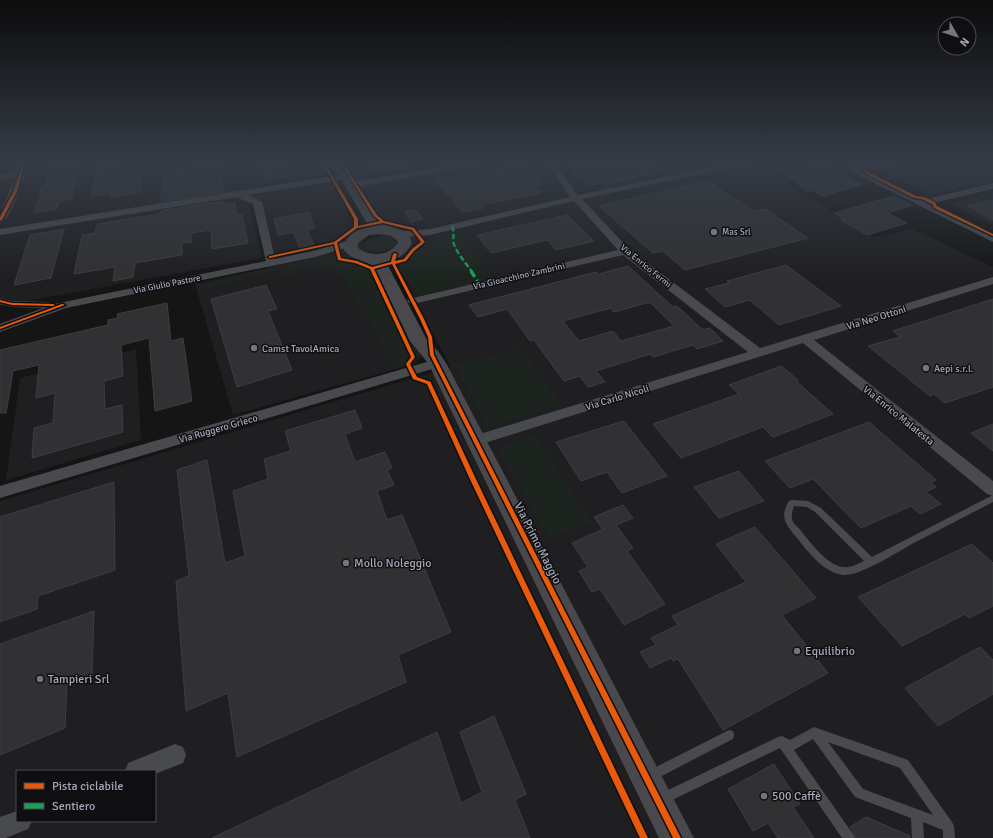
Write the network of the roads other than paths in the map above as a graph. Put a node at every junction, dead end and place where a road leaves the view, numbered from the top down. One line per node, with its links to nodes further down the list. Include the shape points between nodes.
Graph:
1 (10, 201): 11 (street)
2 (192, 201): 12 (street)
3 (255, 201): 20 (street, via 257,202)
4 (350, 201): 14 (street, via 365,225)
5 (360, 201): 15 (street, via 374,224)
6 (563, 201): 13 (street)
7 (579, 201): 18 (street, Via Enrico Fermi)
8 (916, 201): 10 (street)
9 (928, 201): 10 (street)
10 (920, 203): 16 (street)
11 (0, 220)
12 (0, 232)
13 (430, 232): 15 (street); 15 (street, via 404,234)
14 (363, 233): 15 (street); 17 (street, via 353,239)
15 (394, 239): 19 (street); 23 (street, Via Primo Maggio, via 393,263)
16 (993, 239)
17 (352, 248): 19 (street, via 366,258); 20 (street, Via Giulio Pastore)
18 (625, 251): 23 (street, Via Gioacchino Zambrini); 29 (street, Via Enrico Fermi)
19 (374, 258): 30 (street, Via Primo Maggio, via 382,266 419,341)
20 (271, 262): 25 (street, Via Giulio Pastore)
21 (993, 280): 28 (street, Via Neo Ottoni)
22 (0, 301): 24 (street, Via Giulio Pastore)
23 (413, 301): 30 (street, Via Primo Maggio, via 430,337)
24 (12, 304): 25 (street, Via Giulio Pastore); 26 (street, Via Giulio Pastore)
25 (63, 305): 27 (street, Via Giulio Pastore)
26 (0, 307)
27 (1, 328)
28 (805, 339): 29 (street, Via Neo Ottoni); 32 (street, Via Enrico Malatesta)
29 (758, 353): 31 (street, Via Carlo Nicoli)
30 (434, 359): 31 (street, Via Primo Maggio); 33 (street, Via Ruggero Grieco)
31 (475, 441): 41 (street, Via Primo Maggio)
32 (993, 490)
33 (0, 492)
34 (993, 498): 35 (lane)
35 (871, 562): 35 (lane, via 842,572 828,566 790,524 788,508 792,503 808,504 818,510)
36 (814, 732): 38 (lane, via 790,746); 43 (lane, via 859,793); 45 (lane, via 904,764)
37 (729, 735): 41 (lane)
38 (782, 741): 42 (lane); 48 (lane)
39 (175, 755): 40 (street)
40 (138, 770)
41 (646, 778): 42 (street, Via Primo Maggio)
42 (658, 801): 47 (street, Via Primo Maggio)
43 (917, 815): 45 (lane); 49 (lane)
44 (18, 822): 46 (street)
45 (948, 826): 50 (lane)
46 (0, 830)
47 (677, 838)
48 (849, 838)
49 (918, 838)
50 (949, 838)

